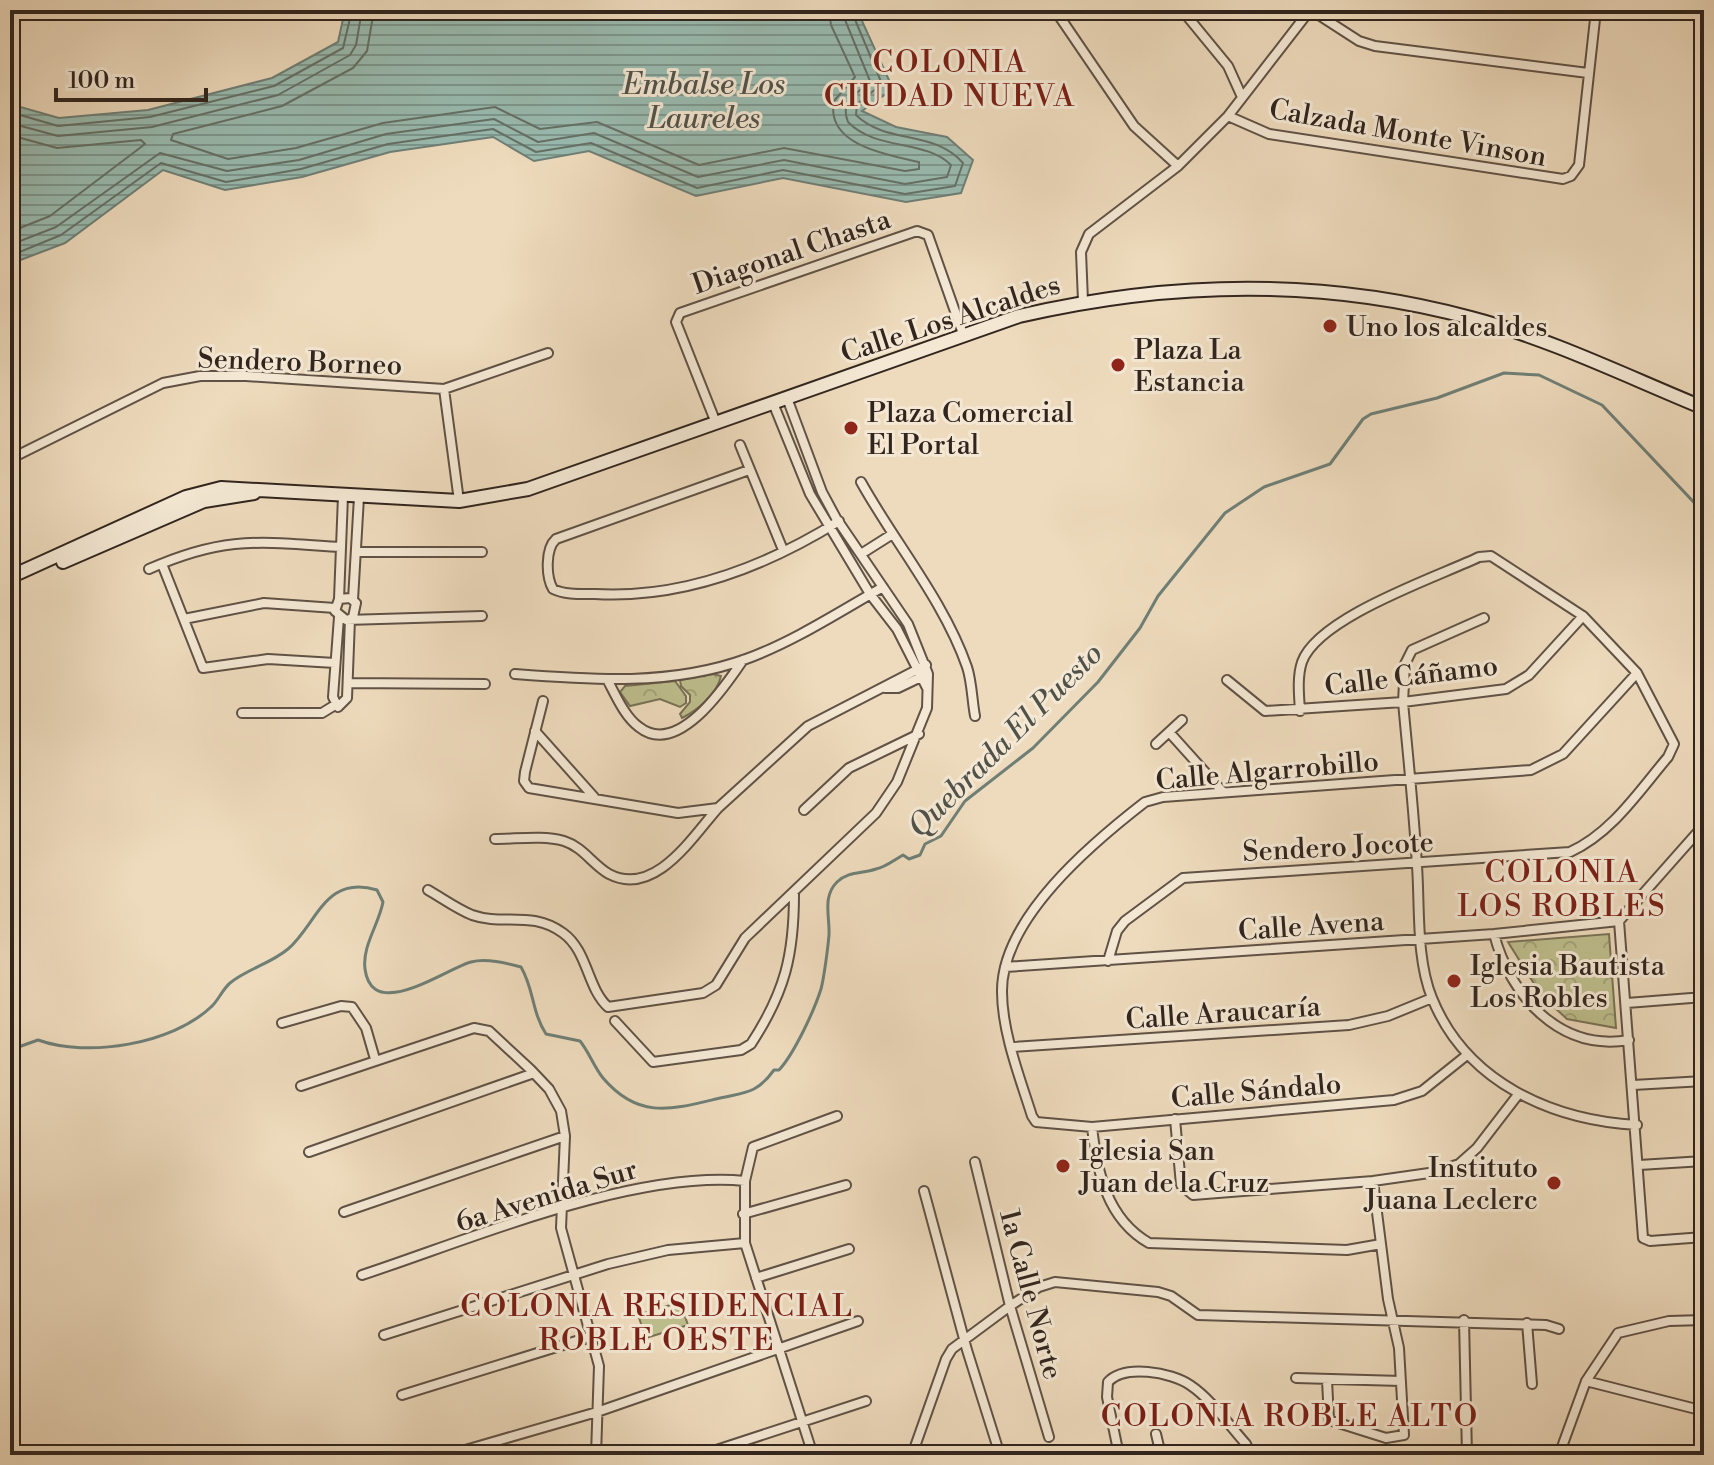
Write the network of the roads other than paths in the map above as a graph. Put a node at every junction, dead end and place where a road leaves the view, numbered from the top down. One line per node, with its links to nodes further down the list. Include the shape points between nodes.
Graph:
1 (1055, 10): 8 (street, via 1134,126)
2 (1182, 10): 6 (street, via 1228,66)
3 (1310, 10): 5 (street, via 1375,46); 6 (street)
4 (1596, 10): 5 (street, Calzada Monte Vinson)
5 (1588, 73): 7 (street, Calzada Monte Vinson, via 1579,165 1563,179 1269,134)
6 (1242, 97): 7 (street)
7 (1228, 116): 8 (street)
8 (1178, 166): 9 (street, via 1089,234 1081,252)
9 (1083, 301): 10 (main road, Calle Los Alcaldes); 15 (main road, Calle Los Alcaldes, via 1197,287 1260,286 1403,301 1539,340)
10 (963, 334): 13 (main road, Calle Los Alcaldes); 16 (street, Diagonal Chasta, via 928,235 917,231 680,313 676,322)
11 (548, 353): 12 (street)
12 (444, 389): 18 (street, Sendero Borneo, via 200,376 163,383); 24 (street)
13 (787, 398): 14 (main road, Calle Los Alcaldes); 25 (street, via 822,492)
14 (773, 403): 16 (main road, Calle Los Alcaldes); 26 (street)
15 (1704, 408)
16 (716, 423): 24 (main road, Calle Los Alcaldes, via 528,489)
17 (740, 445): 19 (street)
18 (10, 459)
19 (749, 470): 29 (street); 29 (street, via 556,539 549,549 549,582 559,593 662,594 706,583)
20 (861, 482): 27 (street)
21 (257, 492): 22 (main road, Calle Los Alcaldes); 35 (main road, Calle Los Alcaldes, via 201,492); 36 (main road, Calle Los Alcaldes, via 204,501)
22 (343, 496): 23 (main road, Calle Los Alcaldes); 28 (street)
23 (359, 497): 24 (main road, Calle Los Alcaldes); 30 (street)
24 (459, 501)
25 (839, 521): 26 (street); 32 (street)
26 (829, 527): 29 (street); 38 (street)
27 (891, 535): 32 (street); 60 (street, via 941,610 968,668)
28 (341, 547): 33 (street, via 248,541 199,549); 40 (street)
29 (783, 550)
30 (356, 552): 31 (street); 39 (street)
31 (482, 552)
32 (861, 554): 37 (street)
33 (162, 564): 34 (street); 45 (street)
34 (149, 569)
35 (10, 577)
36 (10, 586)
37 (883, 587): 38 (street); 48 (street, via 908,624)
38 (870, 594): 46 (street); 48 (street)
39 (353, 600): 40 (street); 43 (street, via 357,606)
40 (338, 608): 43 (street); 45 (street, via 264,603); 47 (street)
41 (482, 616): 43 (street)
42 (1583, 616): 49 (street); 56 (street, Calle Cáñamo, via 1529,675 1506,689); 58 (street, via 1503,562 1479,557 1368,605 1328,633 1302,661)
43 (352, 618): 53 (street)
44 (1484, 618): 56 (street, via 1412,650 1405,664)
45 (184, 619): 47 (street, via 203,668 268,659)
46 (743, 660): 52 (street, via 685,674); 52 (street, via 711,706 664,733 638,727)
47 (335, 663): 57 (street)
48 (922, 671): 64 (street, via 928,689); 69 (street, via 808,726)
49 (1637, 673): 66 (street, Calle Algarrobillo, via 1548,764); 73 (street, Sendero Jocote, via 1673,735 1673,750 1599,836 1570,852)
50 (515, 674): 52 (street)
51 (1227, 680): 58 (street, Calle Cáñamo, via 1258,708)
52 (608, 681)
53 (348, 683): 54 (street); 57 (street, via 345,704)
54 (485, 684)
55 (543, 701): 62 (street)
56 (1403, 702): 58 (street, Calle Cáñamo); 66 (street)
57 (335, 705): 59 (street, via 322,713)
58 (1300, 711)
59 (242, 713)
60 (975, 716)
61 (1182, 720): 63 (street)
62 (535, 731): 68 (street); 68 (street, via 524,781 529,788)
63 (1169, 732): 65 (street); 67 (street)
64 (919, 734): 70 (street, via 849,768); 75 (street, via 876,813)
65 (1156, 744)
66 (1410, 781): 67 (street, Calle Algarrobillo); 73 (street)
67 (1223, 792): 81 (street, Calle Algarrobillo, via 1153,798 1129,814 1038,899)
68 (595, 797): 69 (street, via 678,813)
69 (718, 808): 72 (street, via 665,867 633,879 608,873 564,841)
70 (804, 810)
71 (1704, 825): 76 (street)
72 (495, 839)
73 (1417, 864): 79 (street); 80 (street, Sendero Jocote, via 1183,878 1125,921)
74 (428, 890): 75 (street, via 472,915 549,923 580,951 604,1005 612,1008 710,990 745,938)
75 (794, 894): 85 (street, via 787,978 751,1044 661,1063 647,1058)
76 (1619, 921): 78 (street, Calle Avena); 84 (street)
77 (1704, 930): 83 (street)
78 (1494, 934): 79 (street, Calle Avena); 87 (street, via 1509,977 1539,1012 1579,1037)
79 (1421, 939): 80 (street, Calle Avena); 82 (street)
80 (1108, 961): 81 (street, Calle Avena)
81 (1005, 967): 88 (street, Calle Algarrobillo, via 1003,1007)
82 (1432, 998): 88 (street, Calle Araucaría, via 1349,1025); 89 (street)
83 (1702, 998): 84 (street)
84 (1627, 1003): 87 (street)
85 (615, 1021)
86 (282, 1023): 90 (street, via 352,1007 366,1028)
87 (1629, 1040): 93 (street)
88 (1013, 1047): 98 (street, Calle Algarrobillo)
89 (1467, 1055): 95 (street); 97 (street, Calle Sándalo, via 1422,1091 1394,1100)
90 (375, 1059): 91 (street, via 474,1028 489,1031); 94 (street)
91 (534, 1073): 101 (street, via 561,1111); 102 (street)
92 (1704, 1081): 93 (street)
93 (1633, 1085): 99 (street)
94 (301, 1086)
95 (1517, 1096): 99 (street, via 1567,1115); 107 (street, via 1459,1164)
96 (837, 1116): 106 (street, via 753,1147)
97 (1175, 1119): 100 (street, Calle Sándalo); 107 (street, via 1181,1185 1187,1194)
98 (1036, 1122): 100 (street, Calle Sándalo)
99 (1637, 1125): 105 (street)
100 (1092, 1127): 115 (street, via 1110,1203 1136,1236 1149,1243 1347,1250)
101 (565, 1136): 110 (street); 111 (street)
102 (309, 1152)
103 (1704, 1161): 105 (street)
104 (975, 1162): 120 (street, 1a Calle Norte)
105 (1639, 1165): 113 (street, via 1646,1240)
106 (745, 1181): 110 (street, 6a Avenida Sur, via 718,1178 667,1184); 112 (street)
107 (1373, 1181): 115 (street)
108 (846, 1185): 112 (street)
109 (924, 1191): 129 (street)
110 (560, 1210): 117 (street, 6a Avenida Sur); 118 (street)
111 (344, 1212)
112 (743, 1214): 114 (street)
113 (1704, 1237)
114 (745, 1243): 118 (street, via 668,1250); 119 (street)
115 (1381, 1244): 124 (street)
116 (849, 1249): 119 (street)
117 (362, 1275)
118 (571, 1275): 127 (street); 128 (street)
119 (756, 1278): 130 (street)
120 (1010, 1306): 124 (street, via 1055,1282 1158,1292 1198,1315); 129 (street); 142 (street, 1a Calle Norte)
121 (1464, 1320): 124 (street); 125 (street); 152 (street)
122 (1704, 1320): 134 (street, via 1669,1321 1618,1333)
123 (858, 1321): 130 (street)
124 (1397, 1322): 133 (street)
125 (1527, 1323): 126 (street); 135 (street)
126 (1559, 1329)
127 (384, 1335)
128 (589, 1337): 136 (street); 139 (street, via 599,1366)
129 (964, 1340): 147 (street, via 946,1359); 148 (street)
130 (778, 1348): 139 (street); 140 (street)
131 (1296, 1378): 132 (street)
132 (1327, 1380): 133 (street); 133 (street, via 1329,1420 1396,1438 1406,1430)
133 (1401, 1381)
134 (1586, 1381): 138 (street); 153 (street)
135 (1532, 1384)
136 (402, 1395)
137 (866, 1401): 140 (street)
138 (1704, 1411)
139 (597, 1412): 143 (street); 144 (street)
140 (801, 1422): 145 (street); 146 (street)
141 (1156, 1434): 150 (street)
142 (1049, 1437)
143 (448, 1455)
144 (596, 1455)
145 (701, 1455)
146 (813, 1455)
147 (912, 1455)
148 (1000, 1455)
149 (1119, 1455): 151 (street, via 1107,1397 1111,1378 1128,1371 1190,1385)
150 (1161, 1455)
151 (1251, 1455)
152 (1467, 1455)
153 (1560, 1455)

